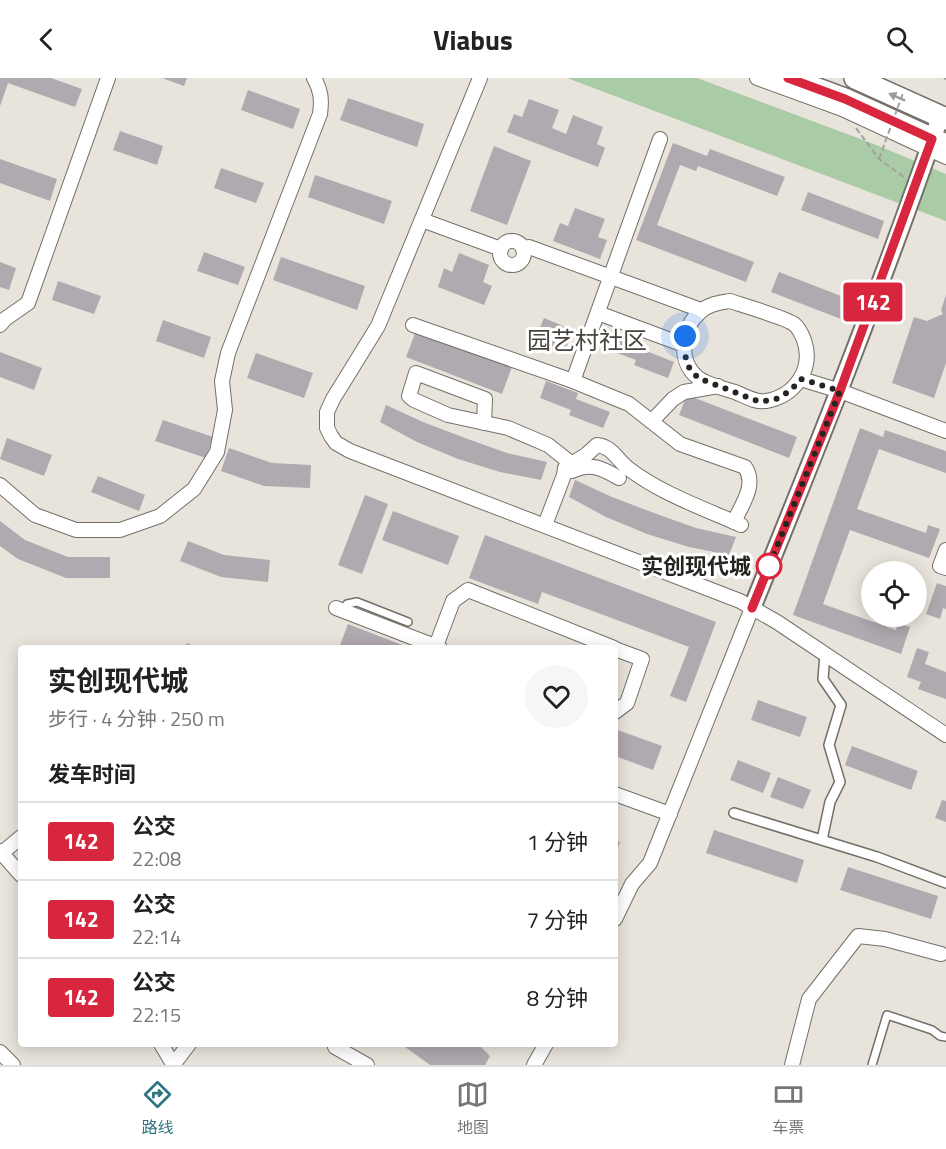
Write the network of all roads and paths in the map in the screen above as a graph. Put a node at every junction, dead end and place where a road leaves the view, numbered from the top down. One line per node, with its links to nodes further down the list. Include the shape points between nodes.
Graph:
1 (108, 78): 21 (street, via 28,303)
2 (314, 78): 32 (street, via 321,91 320,114 228,353 222,381 225,410 216,452 194,489 160,516 130,527 76,530 35,516)
3 (480, 78): 14 (street)
4 (757, 78): 8 (street)
5 (788, 78): 9 (main road)
6 (855, 78): 9 (main road, one-way to 6)
7 (903, 93): 12 (path, bridge)
8 (842, 109): 9 (street); 12 (path)
9 (940, 134): 11 (street); 13 (street)
10 (660, 139): 17 (street)
11 (946, 157)
12 (879, 159): 13 (path)
13 (917, 185): 26 (street)
14 (422, 220): 15 (street); 33 (street, via 378,326 327,412 327,428 336,442 350,451)
15 (501, 249): 16 (street, via 507,242 516,242); 16 (street, via 500,258 512,265 523,258)
16 (523, 249): 17 (street, via 529,247)
17 (610, 278): 18 (street); 19 (street)
18 (701, 310): 22 (street, via 691,322); 23 (street, via 730,301 794,324 806,348)
19 (598, 313): 22 (street); 24 (street)
20 (413, 325): 24 (street)
21 (0, 326)
22 (684, 345): 25 (street, via 688,366 698,378)
23 (801, 379): 25 (street, via 776,399 760,402); 26 (street)
24 (573, 381): 27 (street, via 629,404)
25 (718, 386): 27 (street, via 684,392)
26 (840, 391): 29 (street); 36 (street)
27 (652, 421): 30 (street, via 680,444 745,467 751,483 737,524 653,485 627,468 607,446 597,445)
28 (484, 423): 28 (street, via 448,415 414,400 409,396 416,373 485,399); 30 (street, via 508,428 548,445)
29 (946, 431)
30 (568, 469): 31 (street, via 584,465); 33 (street)
31 (619, 478)
32 (0, 485)
33 (545, 525): 36 (street)
34 (946, 550): 35 (street, via 940,566)
35 (946, 568)
36 (752, 608): 43 (street); 48 (street)
37 (339, 609): 38 (lane, via 357,602); 39 (street)
38 (408, 622)
39 (433, 645)
40 (439, 645): 41 (street, via 453,602 468,590)
41 (606, 645)
42 (618, 650): 44 (street, via 642,659 627,703)
43 (825, 654): 45 (street); 50 (street, via 823,679 841,705 829,745 840,782 830,802)
44 (618, 710)
45 (946, 735)
46 (618, 795): 48 (street)
47 (734, 813): 50 (street)
48 (670, 814): 54 (street, via 650,863 632,884)
49 (18, 839): 51 (street)
50 (822, 840): 53 (street)
51 (1, 852): 52 (street)
52 (18, 871)
53 (946, 883)
54 (618, 913)
55 (941, 954): 66 (street, via 858,936 808,999)
56 (946, 1036): 67 (lane, via 887,1015)
57 (163, 1047): 62 (street)
58 (187, 1047): 62 (street)
59 (335, 1047): 64 (street)
60 (544, 1047): 65 (street)
61 (0, 1052): 63 (street)
62 (173, 1064)
63 (13, 1065)
64 (367, 1065)
65 (534, 1065)
66 (792, 1065)
67 (872, 1065)

